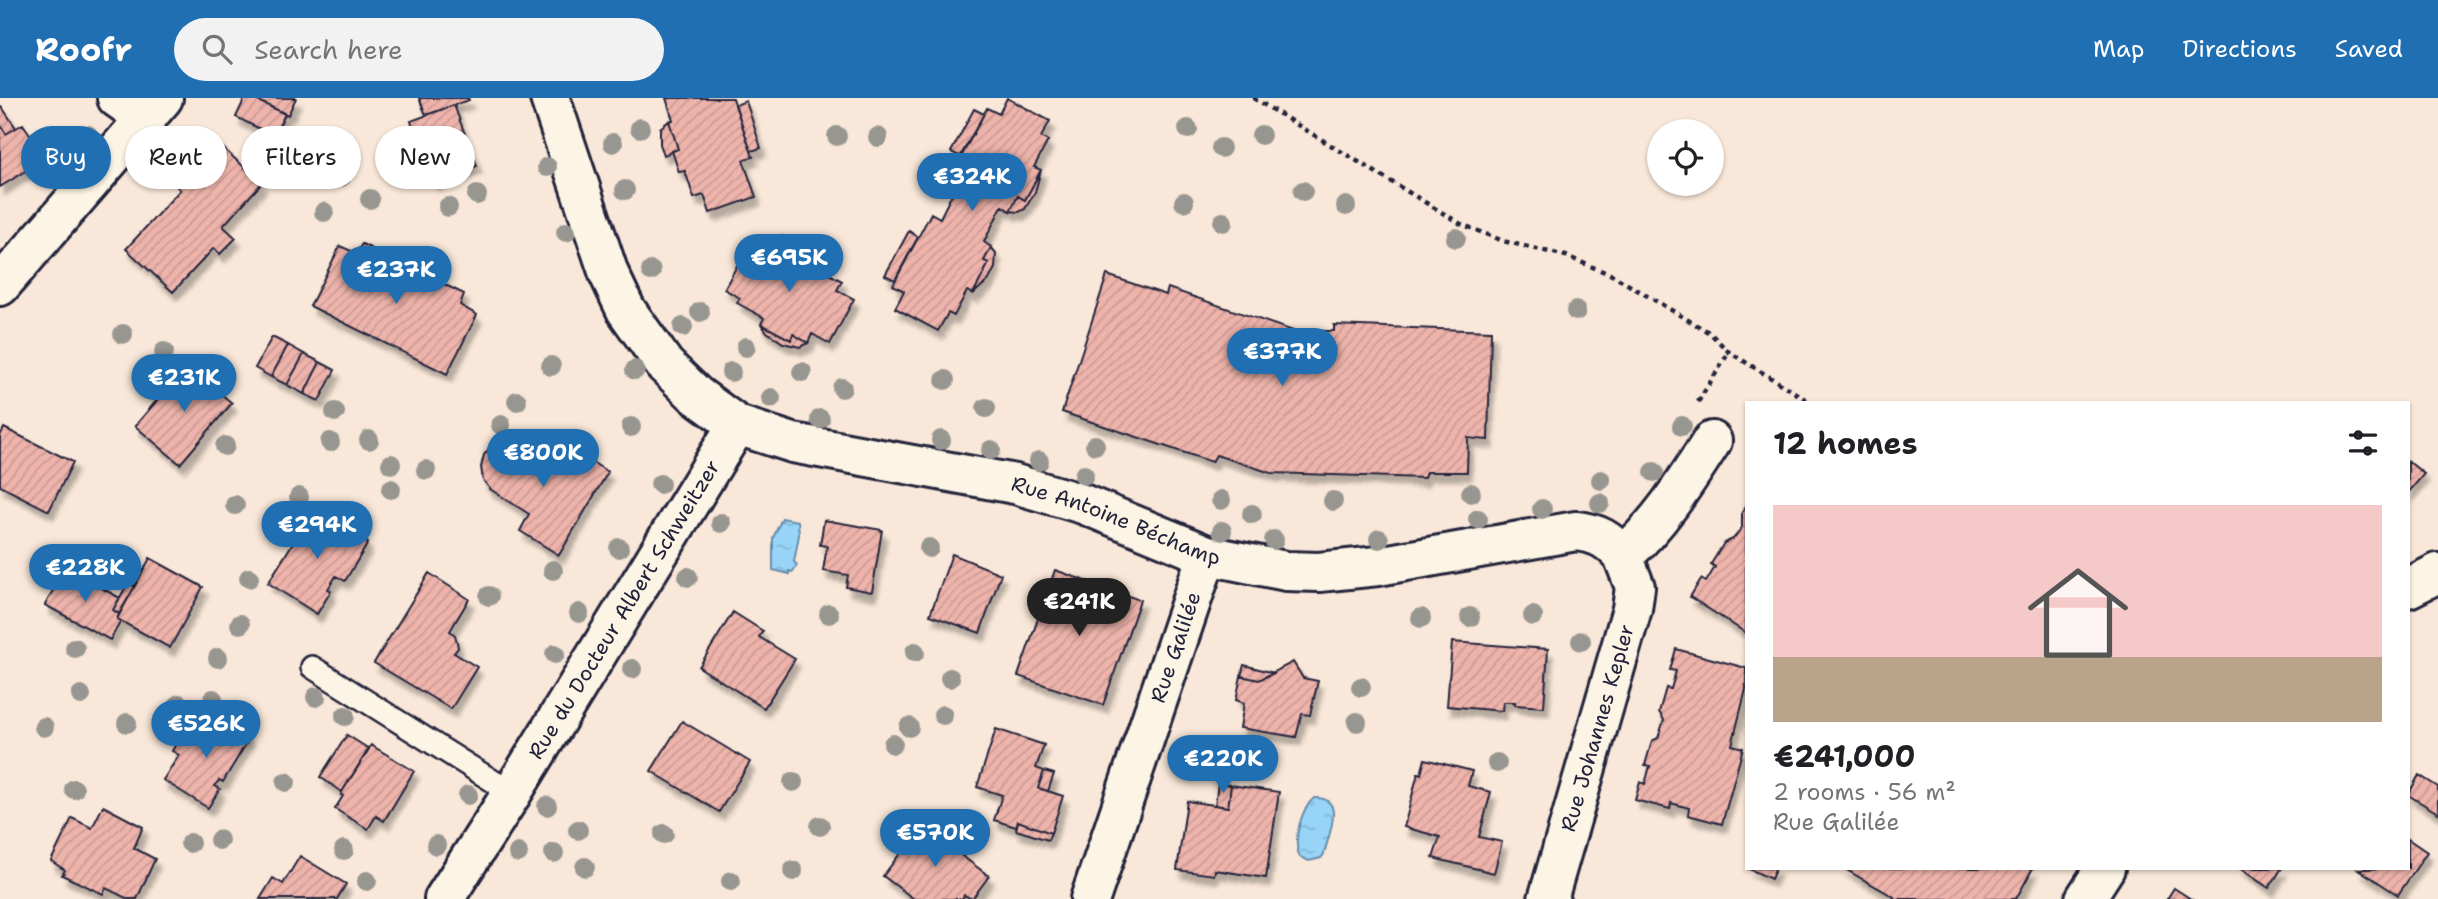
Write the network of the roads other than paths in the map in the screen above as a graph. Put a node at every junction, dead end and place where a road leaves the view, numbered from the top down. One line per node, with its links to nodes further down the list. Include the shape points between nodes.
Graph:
1 (550, 98): 4 (street, Rue Antoine Béchamp, via 609,274 626,310 666,365 696,395)
2 (143, 105): 3 (street)
3 (0, 286)
4 (737, 425): 6 (street, Rue Antoine Béchamp, via 793,443 1015,484 1083,504); 11 (street, Rue du Docteur Albert Schweitzer)
5 (1712, 441): 7 (street, via 1651,530)
6 (1207, 555): 7 (street, Rue Antoine Béchamp, via 1286,571 1328,571 1576,531 1601,536); 14 (street, Rue Galilée)
7 (1623, 556): 15 (street, Rue Johannes Kepler, via 1635,587 1632,608)
8 (2438, 573): 9 (street)
9 (2410, 587)
10 (312, 667): 11 (lane)
11 (512, 793): 13 (street, Rue du Docteur Albert Schweitzer)
12 (2104, 870): 16 (street)
13 (444, 899)
14 (1090, 899)
15 (1548, 899)
16 (2085, 899)

